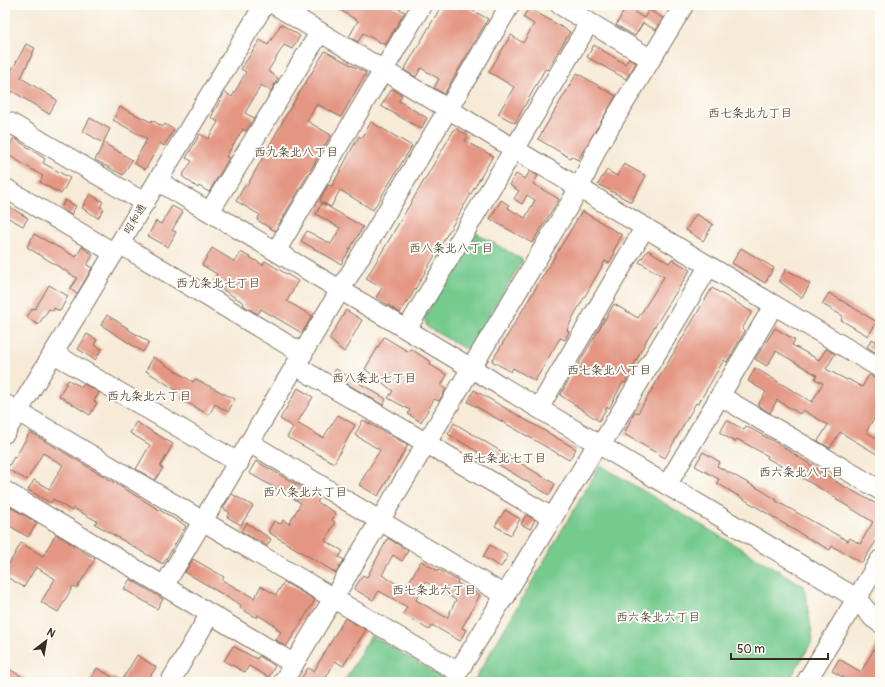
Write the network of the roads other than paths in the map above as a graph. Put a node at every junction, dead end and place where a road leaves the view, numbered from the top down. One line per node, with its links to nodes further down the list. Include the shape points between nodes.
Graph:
1 (264, 5): 14 (street, 昭和通)
2 (275, 5): 8 (street)
3 (422, 5): 10 (street)
4 (510, 5): 11 (street)
5 (560, 5): 7 (street)
6 (684, 5): 9 (street)
7 (589, 23): 9 (street); 13 (street)
8 (320, 32): 10 (street); 18 (street)
9 (651, 59): 15 (street, via 598,146)
10 (384, 70): 11 (street); 21 (street)
11 (449, 110): 13 (street); 23 (street)
12 (5, 128): 17 (street, via 8,122)
13 (514, 149): 15 (street); 25 (street)
14 (158, 181): 17 (street, 昭和通); 18 (street)
15 (580, 187): 19 (street); 28 (street)
16 (5, 188): 20 (street)
17 (145, 203): 20 (street, 昭和通)
18 (210, 211): 21 (street)
19 (645, 227): 22 (street); 32 (street)
20 (117, 249): 26 (street, 昭和通); 27 (street)
21 (276, 251): 23 (street)
22 (709, 266): 24 (street); 36 (street)
23 (341, 290): 25 (street); 27 (street)
24 (774, 305): 29 (street); 30 (street)
25 (407, 329): 28 (street)
26 (53, 353): 31 (street, 昭和通); 37 (street)
27 (300, 360): 34 (street); 35 (street)
28 (471, 367): 32 (street); 35 (street)
29 (880, 368)
30 (720, 396): 38 (street); 39 (street)
31 (11, 408): 33 (street, 昭和通); 42 (street)
32 (539, 408): 36 (street)
33 (5, 434)
34 (250, 443): 37 (street); 43 (street)
35 (427, 443): 41 (street); 43 (street)
36 (600, 444): 38 (street); 41 (street)
37 (239, 463): 42 (street)
38 (667, 485): 48 (street)
39 (880, 490)
40 (5, 491): 45 (street)
41 (553, 518): 46 (street)
42 (203, 521): 45 (street); 47 (street)
43 (381, 521): 46 (street); 47 (street)
44 (880, 560): 48 (street)
45 (164, 586): 49 (street)
46 (506, 596): 47 (street, via 458,672)
47 (334, 598): 51 (street)
48 (856, 598): 50 (street); 54 (street)
49 (210, 614): 51 (street); 52 (street)
50 (880, 623)
51 (294, 664): 53 (street)
52 (170, 682)
53 (283, 682)
54 (806, 682)

